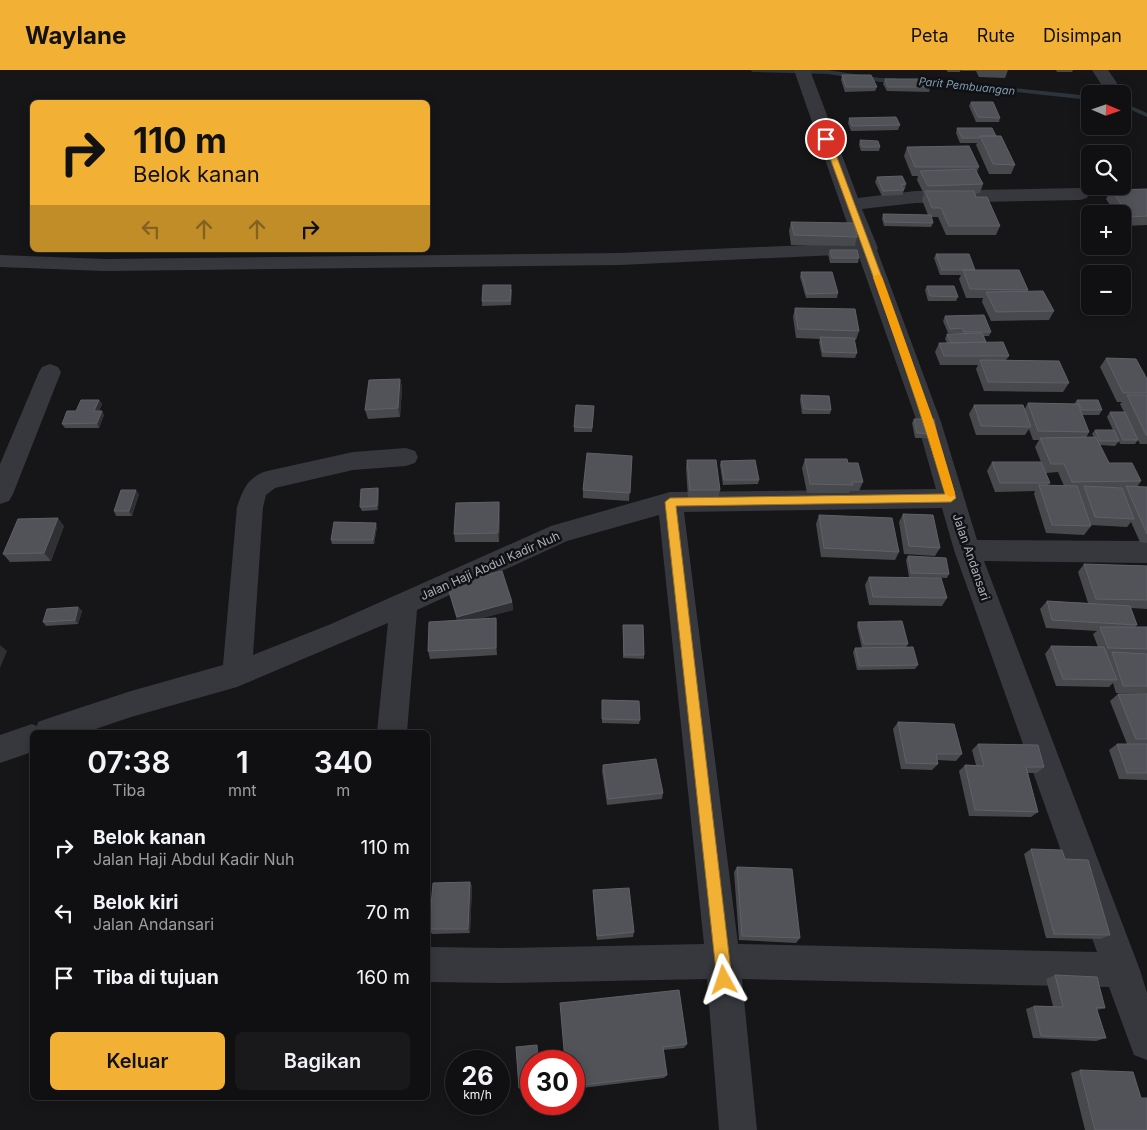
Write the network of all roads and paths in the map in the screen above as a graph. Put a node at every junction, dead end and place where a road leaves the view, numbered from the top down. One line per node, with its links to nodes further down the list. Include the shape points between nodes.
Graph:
1 (804, 74): 3 (street, Jalan Andansari)
2 (1080, 194): 3 (street, via 916,197)
3 (850, 205): 4 (street, Jalan Andansari)
4 (868, 248): 5 (street, via 620,259 104,265); 9 (street, Jalan Andansari, via 929,422)
5 (0, 261)
6 (50, 372): 8 (street)
7 (406, 457): 14 (street, via 353,461 267,480 255,490 250,507)
8 (0, 494)
9 (951, 498): 10 (street, Jalan Haji Abdul Kadir Nuh); 11 (street, Jalan Andansari)
10 (670, 502): 13 (street, Jalan Haji Abdul Kadir Nuh, via 560,533); 19 (street)
11 (967, 550): 12 (street); 21 (street, Jalan Andansari)
12 (1147, 552)
13 (404, 605): 14 (street, Jalan Haji Abdul Kadir Nuh); 16 (street)
14 (236, 674): 15 (street, Jalan Haji Abdul Kadir Nuh)
15 (55, 730)
16 (392, 730)
17 (30, 739): 18 (street)
18 (0, 749)
19 (723, 961): 20 (street, via 493,967); 21 (street); 23 (street)
20 (430, 965)
21 (1122, 970): 22 (street, Jalan Andansari)
22 (1147, 1042)
23 (738, 1130)

